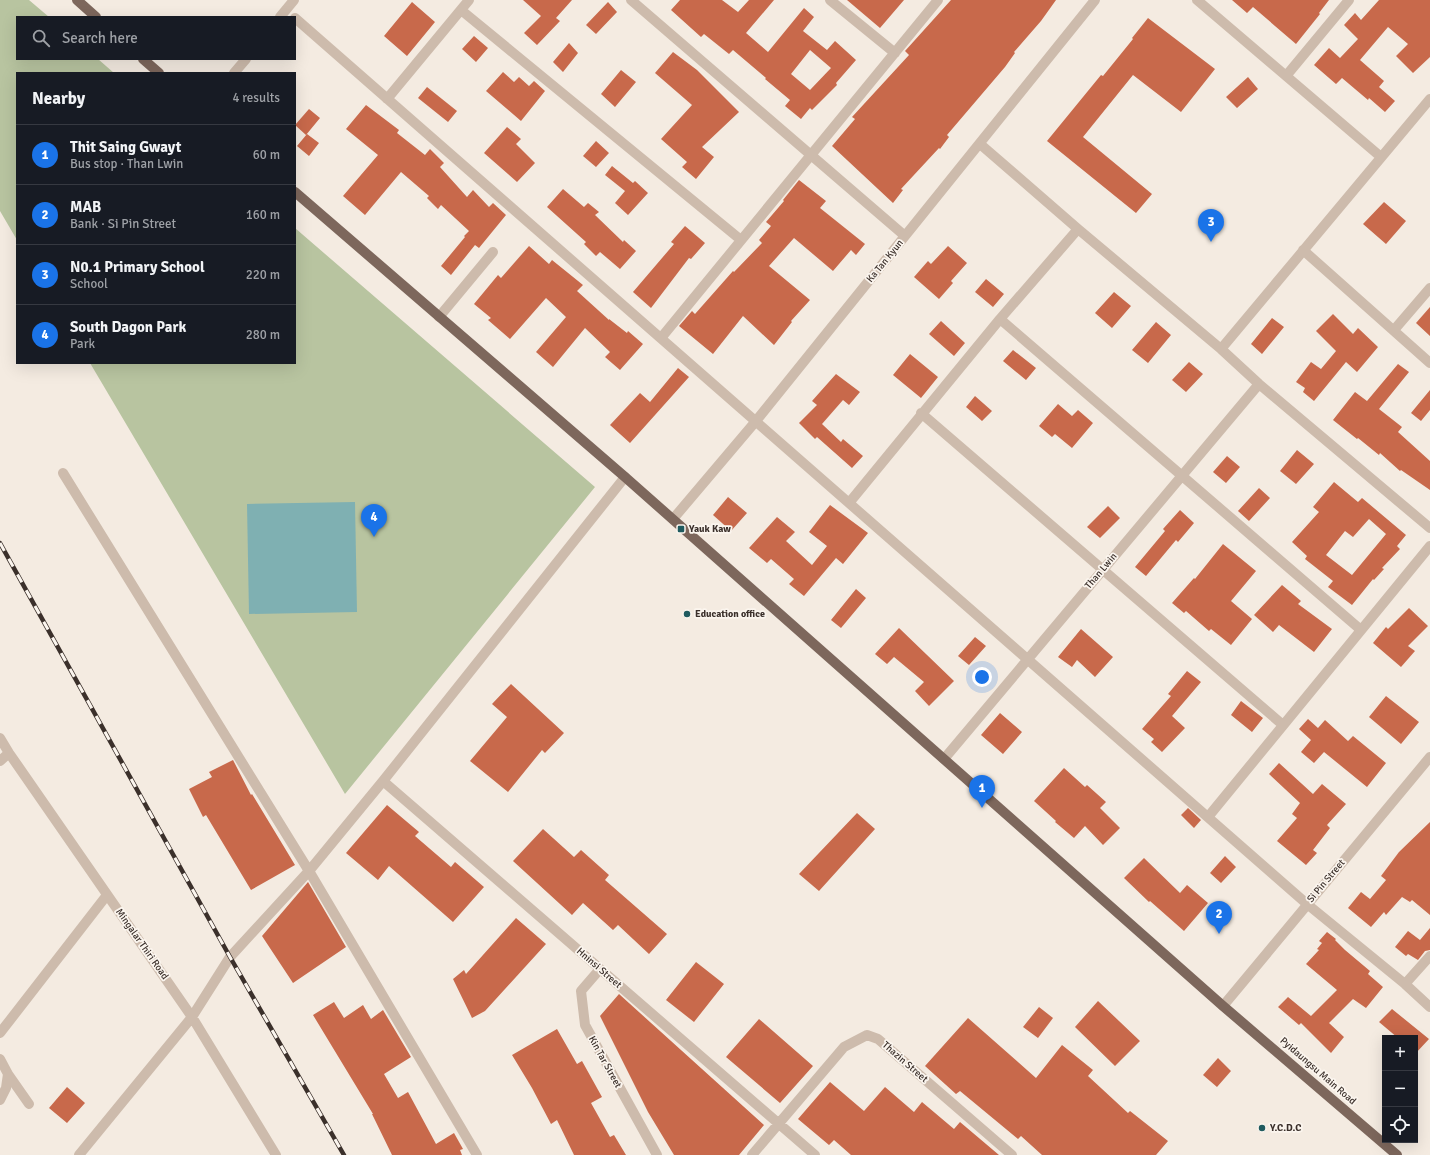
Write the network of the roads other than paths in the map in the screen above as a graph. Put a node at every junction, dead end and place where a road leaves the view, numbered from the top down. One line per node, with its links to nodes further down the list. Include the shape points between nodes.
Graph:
1 (77, 0): 12 (main road)
2 (294, 0): 11 (street)
3 (469, 0): 10 (street)
4 (631, 0): 23 (street)
5 (830, 0): 14 (street)
6 (938, 0): 14 (street)
7 (1095, 0): 22 (street, Ka Tan Kyun)
8 (1197, 0): 19 (street)
9 (1349, 0): 19 (street)
10 (462, 10): 20 (street); 28 (street)
11 (283, 13)
12 (95, 16)
13 (296, 20): 20 (street)
14 (895, 53): 23 (street)
15 (144, 60): 17 (main road)
16 (245, 60): 18 (street)
17 (158, 72)
18 (235, 72)
19 (1286, 76): 24 (street)
20 (387, 99): 35 (street)
21 (1430, 99): 24 (street)
22 (980, 144): 26 (street); 27 (street, Ka Tan Kyun)
23 (811, 155): 27 (street); 28 (street)
24 (1381, 157): 29 (street)
25 (296, 193): 32 (main road, Pyidaungsu Main Road)
26 (1078, 229): 33 (street); 36 (street)
27 (905, 236): 40 (street, Ka Tan Kyun)
28 (741, 240): 35 (street)
29 (1303, 250): 34 (street); 36 (street)
30 (493, 252): 32 (street)
31 (1430, 288): 34 (street)
32 (439, 317): 43 (main road, Pyidaungsu Main Road)
33 (1000, 318): 39 (street); 42 (street)
34 (1394, 330): 37 (street)
35 (661, 338): 40 (street)
36 (1220, 349): 38 (street)
37 (1430, 362)
38 (1259, 384): 42 (street, Than Lwin); 46 (street)
39 (921, 413): 44 (street); 48 (street)
40 (756, 421): 44 (street); 45 (street, Ka Tan Kyun)
41 (63, 472): 59 (street)
42 (1182, 475): 48 (street, Than Lwin); 49 (street)
43 (625, 477): 45 (main road, Pyidaungsu Main Road); 57 (street)
44 (849, 503): 50 (street)
45 (674, 520): 55 (main road, Pyidaungsu Main Road)
46 (1430, 528)
47 (1430, 546): 49 (street)
48 (1102, 570): 50 (street, Than Lwin); 51 (street)
49 (1361, 630): 51 (street)
50 (1028, 659): 55 (street, Than Lwin); 58 (street)
51 (1283, 725): 58 (street)
52 (0, 738): 53 (street, Mingalar Thiri Road)
53 (9, 753): 56 (street); 60 (street, Mingalar Thiri Road)
54 (1430, 756): 61 (street, Si Pin Street)
55 (944, 759): 65 (main road, Pyidaungsu Main Road)
56 (0, 760)
57 (383, 782): 59 (street); 63 (street, Hninsi Street)
58 (1208, 817): 61 (street)
59 (309, 871): 67 (street, via 230,957); 76 (street)
60 (107, 895): 67 (street, Mingalar Thiri Road); 68 (street)
61 (1307, 904): 64 (street); 65 (street, Si Pin Street)
62 (1430, 956): 64 (street)
63 (600, 969): 73 (street, Hninsi Street); 77 (street, Kin Tar Street, via 581,991 585,1025)
64 (1405, 984): 66 (street)
65 (1223, 1006): 81 (main road, Pyidaungsu Main Road)
66 (1430, 1007)
67 (192, 1017): 74 (street); 75 (street, Mingalar Thiri Road)
68 (0, 1033)
69 (0, 1059): 70 (street)
70 (8, 1074): 71 (street, via 6,1088); 72 (street)
71 (0, 1100)
72 (29, 1104)
73 (779, 1124): 78 (street, Thazin Street); 79 (street, Hninsi Street); 80 (street, Thazin Street, via 844,1047 867,1035 878,1039)
74 (79, 1155)
75 (276, 1155)
76 (477, 1155)
77 (657, 1155)
78 (752, 1155)
79 (815, 1155)
80 (1012, 1155)
81 (1397, 1155)

